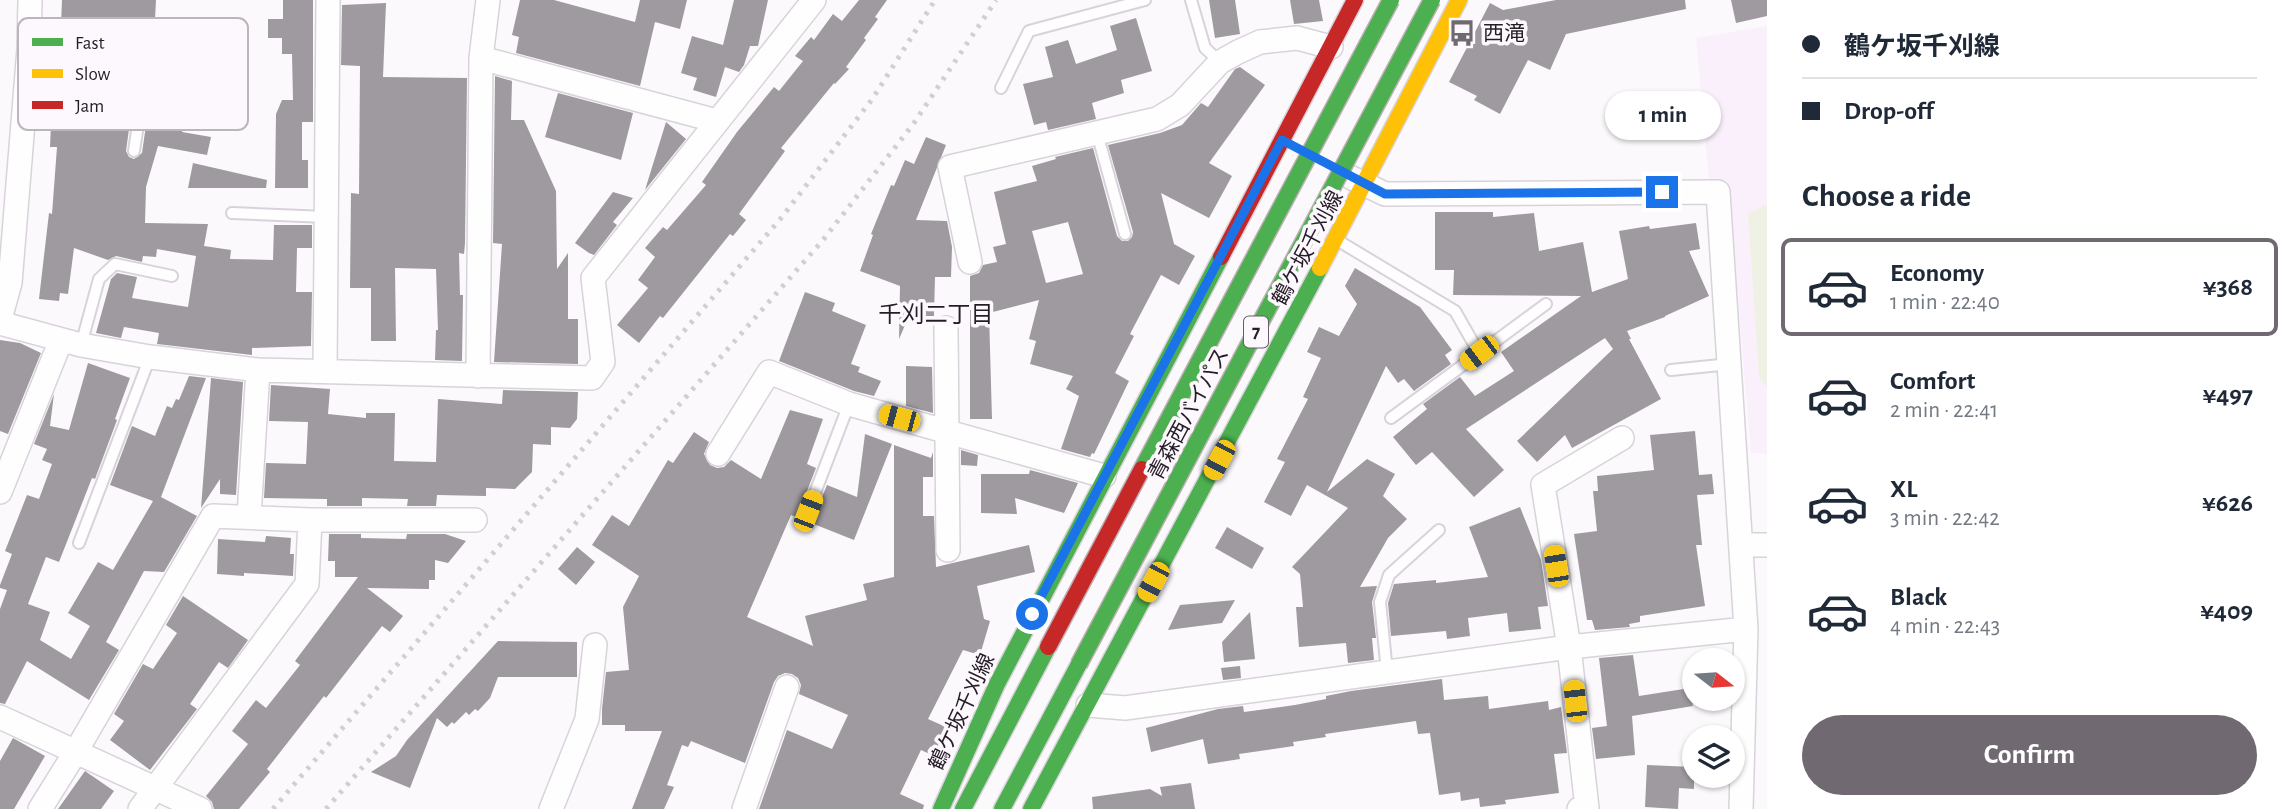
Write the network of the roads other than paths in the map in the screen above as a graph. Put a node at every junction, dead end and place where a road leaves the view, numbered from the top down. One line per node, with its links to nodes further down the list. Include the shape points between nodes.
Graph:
1 (30, 0): 11 (street)
2 (328, 0): 24 (street)
3 (488, 0): 13 (street)
4 (814, 0): 16 (street)
5 (1145, 0): 15 (lane, via 1029,32)
6 (1191, 0): 14 (lane, via 1205,48)
7 (1391, 0): 71 (main road, 青森西バイパス / 7, bridge)
8 (1432, 0): 72 (main road, 青森西バイパス / 7, bridge)
9 (1459, 0): 22 (main road, 鶴ケ坂千刈線)
10 (1354, 1): 12 (main road, 鶴ケ坂千刈線)
11 (30, 18)
12 (1331, 47): 14 (street, via 1297,38 1260,43); 20 (main road, 鶴ケ坂千刈線)
13 (481, 58): 16 (street); 39 (street)
14 (1220, 62): 19 (street, via 1180,105 1157,120)
15 (1001, 88)
16 (717, 121): 39 (street, via 593,278 603,362 592,377)
17 (22, 130): 30 (street, via 10,283)
18 (137, 130): 21 (lane)
19 (1097, 133): 25 (lane); 27 (street, via 950,167)
20 (1282, 140): 22 (street); 45 (main road, 鶴ケ坂千刈線)
21 (134, 151)
22 (1365, 185): 26 (main road, 鶴ケ坂千刈線); 35 (street, via 1385,194 1718,192)
23 (232, 213): 24 (lane)
24 (327, 217): 38 (street)
25 (1125, 234)
26 (1336, 239): 33 (lane, via 1455,311); 61 (main road, 鶴ケ坂千刈線)
27 (970, 262)
28 (172, 276): 32 (lane, via 115,264 99,279)
29 (1546, 304): 33 (lane)
30 (0, 321): 32 (street)
31 (946, 328): 42 (street)
32 (71, 343): 34 (street); 46 (street)
33 (1479, 353): 41 (lane)
34 (150, 357): 36 (street); 52 (lane)
35 (1730, 364): 37 (lane); 53 (street)
36 (258, 370): 38 (street); 48 (street)
37 (1671, 370)
38 (326, 371): 39 (street)
39 (478, 376)
40 (849, 404): 42 (street); 44 (street, via 769,372); 47 (lane)
41 (1391, 418)
42 (948, 431): 45 (street); 55 (street)
43 (1622, 438): 58 (street, via 1543,485)
44 (718, 454)
45 (1104, 476): 70 (main road, 鶴ケ坂千刈線, via 997,684)
46 (0, 492)
47 (808, 511)
48 (249, 516): 49 (street); 63 (street, via 213,516)
49 (310, 520): 50 (street); 64 (street, via 307,584)
50 (475, 520)
51 (1439, 530): 59 (lane, via 1389,575 1380,603)
52 (79, 543)
53 (1741, 545): 54 (street); 56 (street)
54 (1767, 545)
55 (948, 550)
56 (1746, 629): 58 (street); 75 (street)
57 (595, 645): 68 (street, via 587,719)
58 (1569, 647): 59 (street); 74 (street, via 1587,808)
59 (1387, 672): 61 (street, via 1125,708)
60 (787, 687): 69 (street)
61 (1088, 705): 73 (main road, 鶴ケ坂千刈線)
62 (0, 717): 63 (street)
63 (75, 753): 64 (street); 65 (street)
64 (154, 790): 66 (street); 67 (street)
65 (40, 809)
66 (140, 809)
67 (200, 809)
68 (551, 809)
69 (744, 809)
70 (941, 809)
71 (963, 809)
72 (1002, 809)
73 (1031, 809)
74 (1579, 809)
75 (1741, 809)

